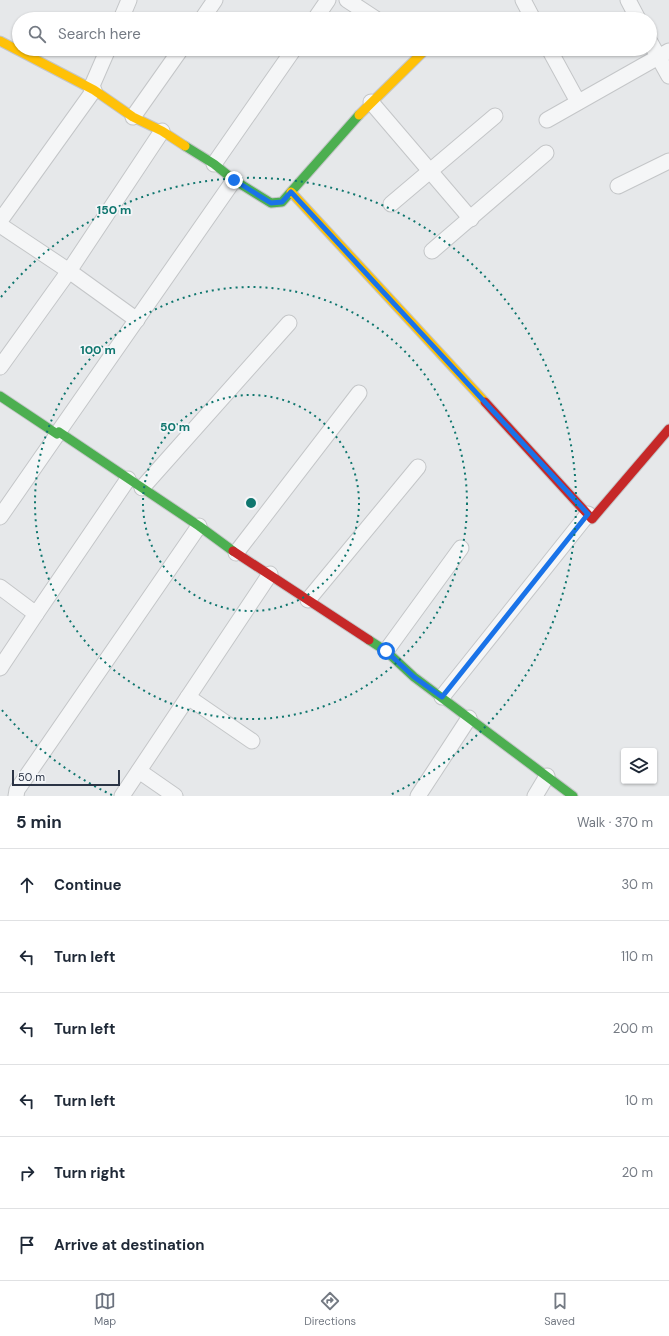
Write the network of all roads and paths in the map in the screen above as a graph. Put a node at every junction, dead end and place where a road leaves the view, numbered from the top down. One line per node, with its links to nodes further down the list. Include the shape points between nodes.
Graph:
1 (129, 0): 7 (street)
2 (215, 0): 8 (street)
3 (328, 0): 9 (street)
4 (347, 0): 10 (street)
5 (523, 0): 11 (street)
6 (628, 0): 12 (street)
7 (124, 12)
8 (207, 12)
9 (320, 12)
10 (365, 12)
11 (529, 12)
12 (634, 12)
13 (0, 41): 14 (street)
14 (12, 47)
15 (664, 54): 22 (street); 25 (street)
16 (29, 56): 23 (street)
17 (105, 56): 23 (street)
18 (176, 56): 27 (street)
19 (289, 56): 32 (street)
20 (419, 56): 24 (street)
21 (553, 56): 25 (street)
22 (669, 76)
23 (92, 89): 27 (street); 39 (street)
24 (371, 102): 33 (street); 36 (street)
25 (578, 102): 28 (street)
26 (495, 116): 33 (street)
27 (133, 117): 29 (street)
28 (547, 120)
29 (162, 131): 32 (street); 42 (street)
30 (546, 153): 38 (street)
31 (669, 161): 35 (street)
32 (214, 164): 34 (street)
33 (430, 171): 37 (street); 38 (street)
34 (234, 180): 36 (street, via 271,203 282,202); 43 (street)
35 (618, 186)
36 (291, 192): 53 (street)
37 (391, 204)
38 (471, 219): 41 (street)
39 (0, 221)
40 (0, 225): 42 (street)
41 (432, 251)
42 (68, 271): 43 (street); 45 (street)
43 (136, 320): 48 (street)
44 (289, 323): 52 (street)
45 (0, 367)
46 (359, 393): 57 (street)
47 (0, 396): 48 (street)
48 (58, 433): 51 (street); 54 (street)
49 (667, 437): 53 (street, via 592,519)
50 (418, 467): 60 (street)
51 (128, 479): 52 (street); 61 (street)
52 (142, 488): 55 (street)
53 (588, 514): 65 (street)
54 (0, 517)
55 (199, 526): 57 (street); 70 (street, via 17,790)
56 (461, 548): 62 (street)
57 (236, 553): 58 (street)
58 (270, 574): 60 (street); 64 (street)
59 (0, 587): 61 (street)
60 (308, 600): 62 (street)
61 (36, 614): 63 (street)
62 (386, 651): 65 (street, via 414,677)
63 (0, 668)
64 (188, 697): 67 (street); 68 (street)
65 (442, 697): 66 (street)
66 (469, 718): 69 (street); 73 (street)
67 (252, 741)
68 (140, 771): 71 (street); 72 (street)
69 (547, 776): 74 (street); 75 (street)
70 (16, 796)
71 (122, 796)
72 (175, 796)
73 (418, 796)
74 (535, 796)
75 (573, 796)

